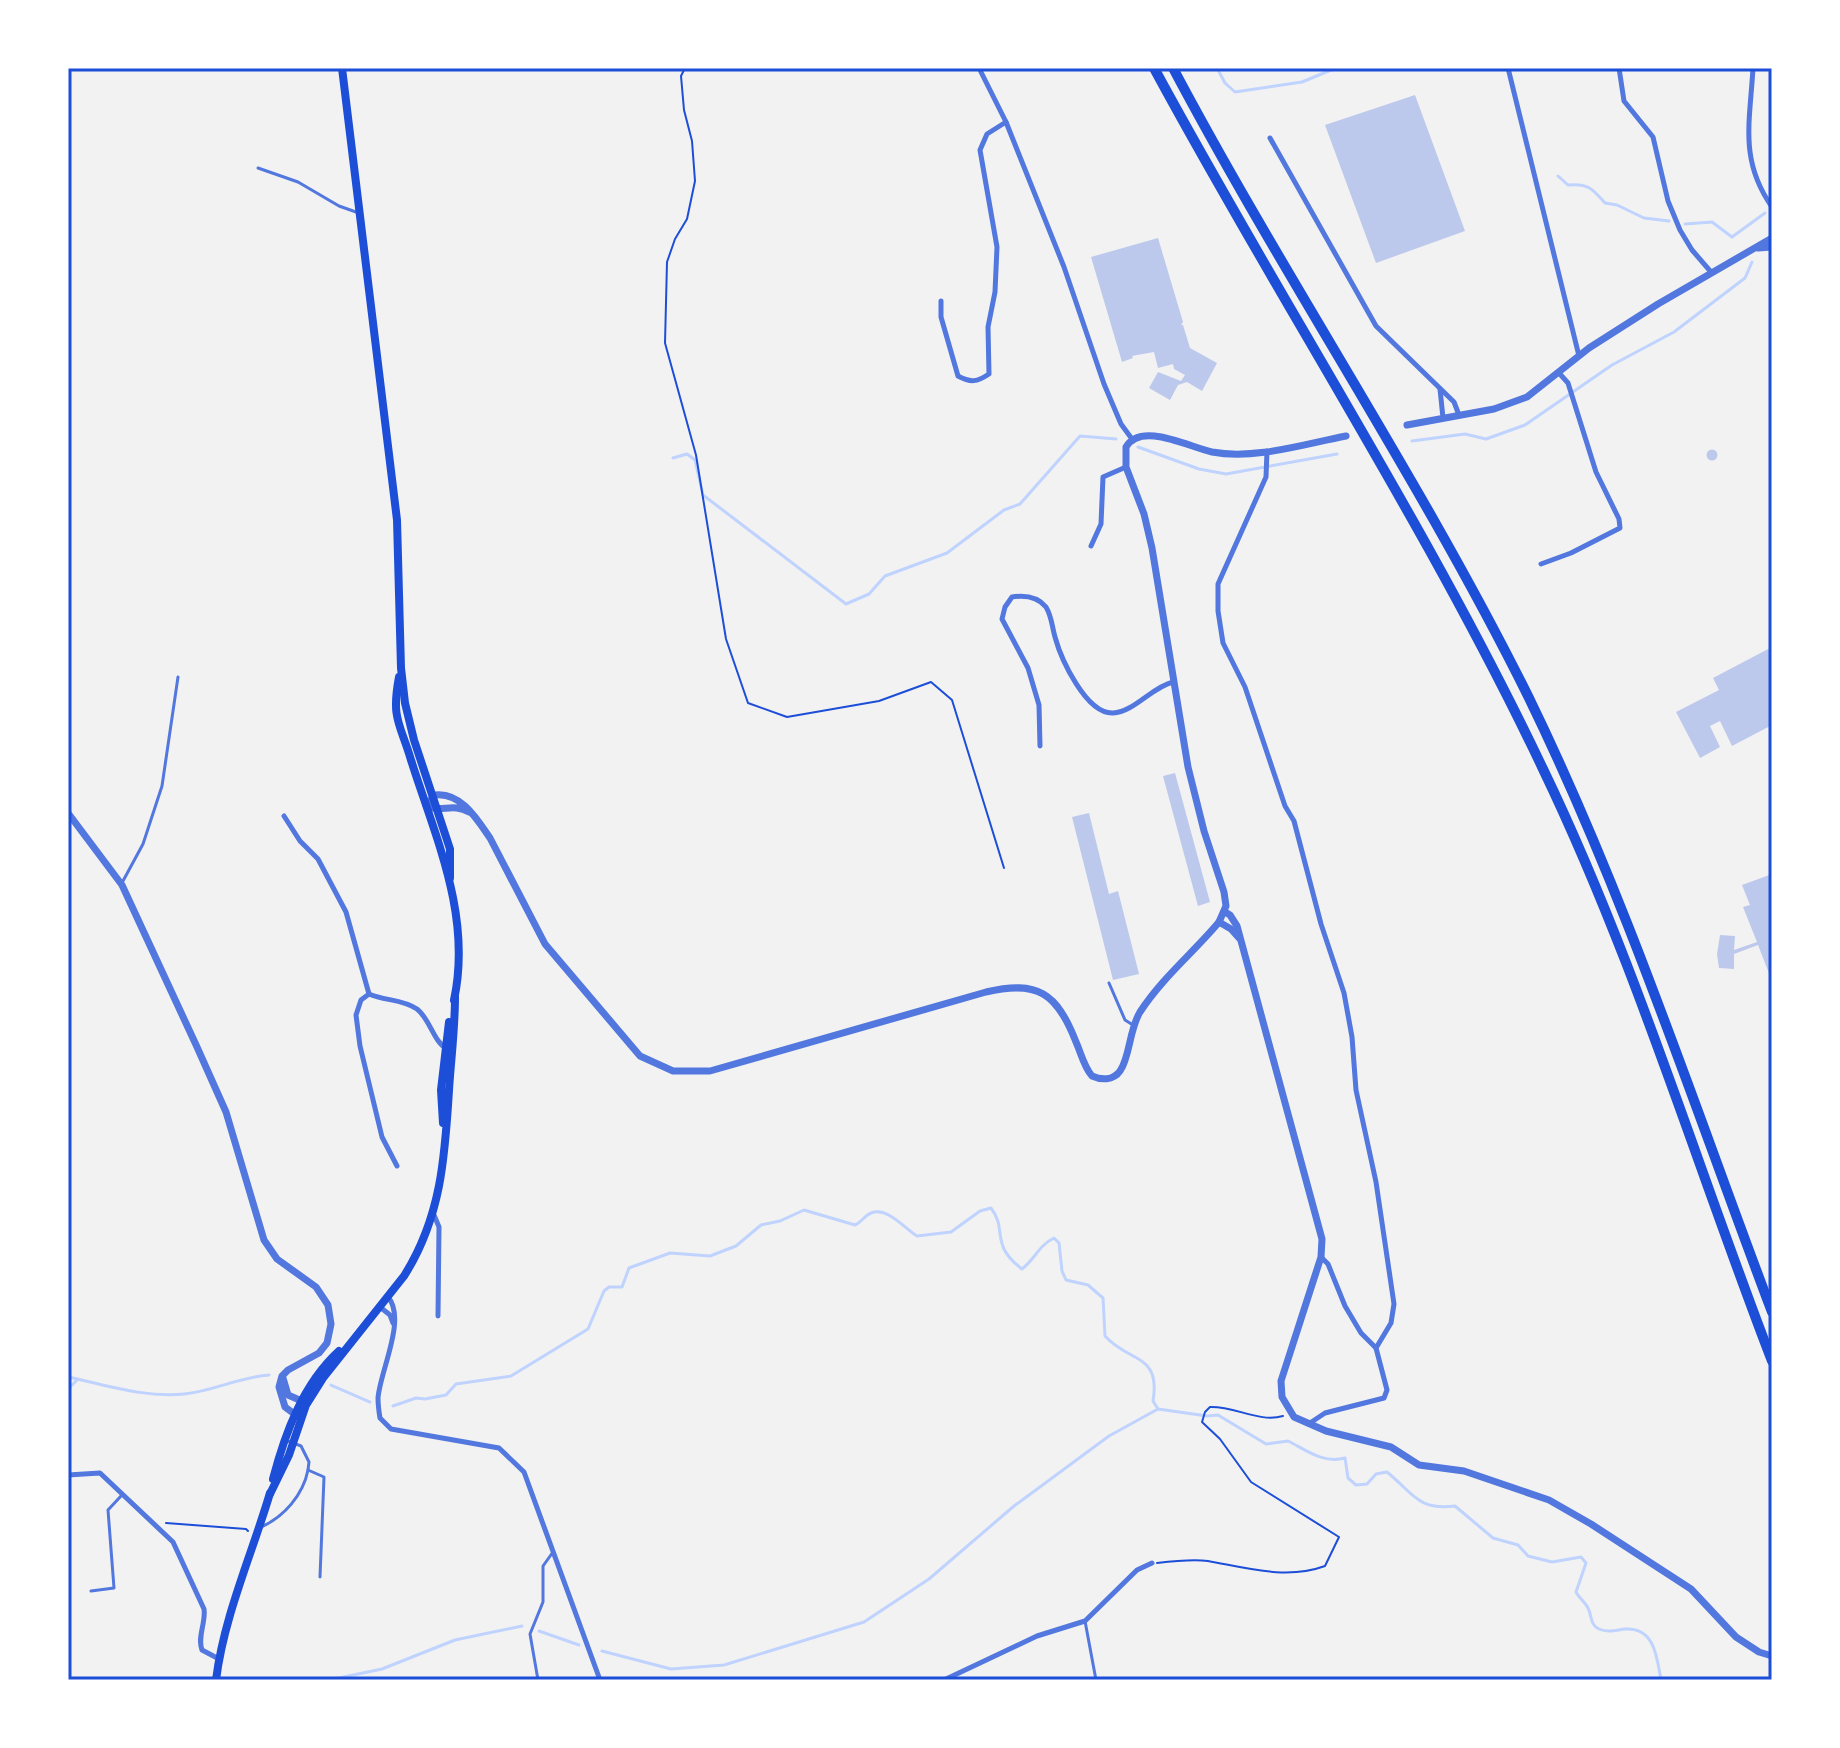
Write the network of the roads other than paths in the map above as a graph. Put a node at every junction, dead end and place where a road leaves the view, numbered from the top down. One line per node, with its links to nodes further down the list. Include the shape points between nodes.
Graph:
1 (342, 68): 12 (main road)
2 (979, 68): 8 (street)
3 (1154, 68): 58 (highway, via 1447,581 1545,772 1636,990)
4 (1173, 68): 54 (highway, via 1457,563 1558,759 1656,993)
5 (1508, 68): 18 (street)
6 (1619, 68): 16 (street, via 1624,101 1653,137 1680,230)
7 (1753, 68): 11 (street, via 1750,161)
8 (1006, 122): 17 (street, via 987,134 980,150 997,247 989,374 980,381 958,376); 25 (street, via 1104,384)
9 (1270, 138): 20 (street, via 1376,326)
10 (258, 168): 12 (lane)
11 (1772, 207)
12 (360, 213): 30 (main road, via 397,520)
13 (1772, 238): 15 (street)
14 (1772, 247): 15 (street)
15 (1752, 249): 16 (street)
16 (1711, 272): 18 (street)
17 (941, 301)
18 (1579, 356): 19 (street)
19 (1559, 373): 21 (street, via 1512,404); 29 (street, via 1568,383 1620,528)
20 (1440, 388): 21 (street); 22 (street)
21 (1459, 415): 22 (street)
22 (1443, 418): 23 (street)
23 (1407, 425)
24 (1346, 436): 26 (street)
25 (1132, 439): 26 (street, via 1148,434 1213,452); 27 (street, via 1126,447)
26 (1267, 451): 57 (street, via 1267,472 1218,584 1221,634 1294,821 1344,993 1394,1304 1391,1323)
27 (1126, 467): 28 (street, via 1103,477 1101,524); 32 (street, via 1148,528)
28 (1091, 546)
29 (1541, 564)
30 (401, 668): 34 (main road, via 408,720); 35 (main road, via 395,717)
31 (178, 677): 41 (lane, via 162,786 143,844)
32 (1173, 682): 33 (street, via 1125,709 1101,711 1089,702 1066,664 1045,606 1035,598 1012,597 1002,619 1028,668 1039,705); 42 (street, via 1194,797 1224,892)
33 (1040, 746)
34 (433, 796): 35 (street); 36 (main road); 37 (street, via 453,796)
35 (426, 805): 36 (street); 40 (main road)
36 (438, 809): 37 (street, via 454,806); 40 (main road, via 450,849)
37 (469, 812): 47 (street, via 490,838 545,944 562,966 640,1056 673,1071 721,1069 1019,986 1055,1002 1088,1072 1102,1079 1121,1070)
38 (68, 813): 41 (street)
39 (284, 816): 46 (street, via 318,859 346,912)
40 (450, 878): 48 (main road, via 460,950)
41 (122, 885): 59 (street, via 226,1112 264,1240 277,1259 316,1287 328,1305 327,1343)
42 (1225, 912): 43 (street); 44 (street, via 1234,920)
43 (1219, 922): 44 (street); 47 (street)
44 (1240, 940): 51 (street, via 1322,1239)
45 (1109, 983): 47 (lane, via 1125,1020)
46 (369, 994): 48 (street, via 420,1011); 49 (street, via 356,1015 360,1046 382,1137)
47 (1133, 1025)
48 (449, 1049): 50 (main road, via 441,1090 445,1139)
49 (397, 1166)
50 (434, 1215): 52 (main road, via 415,1259); 55 (street, via 439,1227)
51 (1321, 1257): 57 (street, via 1353,1320); 62 (street, via 1281,1381 1289,1411)
52 (388, 1297): 53 (main road); 56 (street, via 394,1307)
53 (380, 1307): 56 (street); 60 (main road, via 326,1363)
54 (1772, 1312)
55 (438, 1316)
56 (393, 1324): 68 (street, via 378,1398 380,1418 391,1429 499,1448 524,1472)
57 (1376, 1348): 62 (street, via 1387,1390 1384,1398 1325,1413)
58 (1772, 1361)
59 (282, 1376): 60 (street, via 288,1395); 61 (street, via 285,1407)
60 (304, 1403): 61 (main road)
61 (298, 1416): 63 (main road)
62 (1310, 1423): 73 (street, via 1391,1447 1419,1465 1464,1471 1549,1500 1691,1589 1736,1637)
63 (289, 1441): 64 (lane, via 305,1452); 67 (main road)
64 (308, 1470): 67 (lane, via 289,1507); 70 (lane, via 324,1477)
65 (68, 1475): 66 (street, via 100,1473)
66 (124, 1494): 71 (lane, via 108,1510 114,1588); 74 (street, via 173,1542 204,1609 202,1650)
67 (258, 1531): 74 (main road)
68 (553, 1552): 76 (lane, via 543,1566 543,1602 530,1634); 77 (street)
69 (1152, 1563): 72 (street, via 1137,1570)
70 (320, 1577)
71 (91, 1591)
72 (1085, 1621): 78 (street, via 1037,1636); 79 (lane)
73 (1772, 1656)
74 (220, 1659): 75 (main road)
75 (216, 1680)
76 (538, 1680)
77 (600, 1680)
78 (944, 1680)
79 (1096, 1680)

